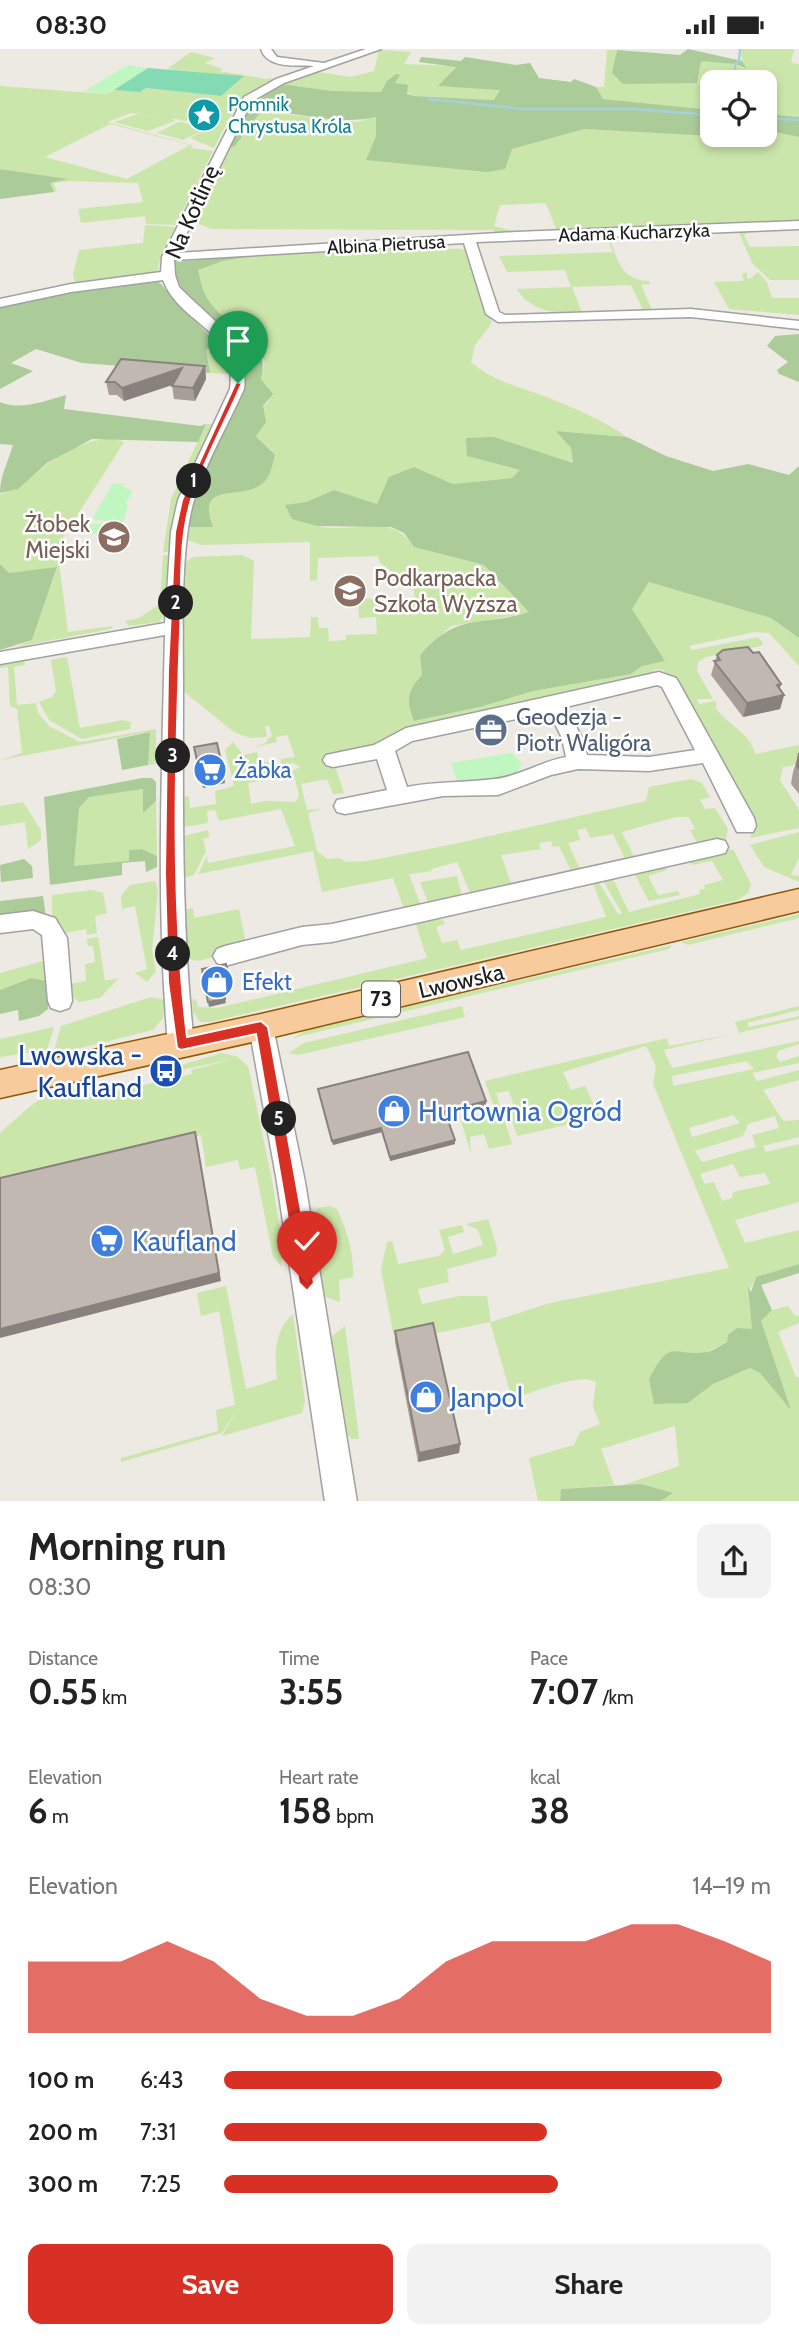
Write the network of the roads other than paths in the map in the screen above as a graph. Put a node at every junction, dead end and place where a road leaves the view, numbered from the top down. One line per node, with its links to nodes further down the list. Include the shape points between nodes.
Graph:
1 (266, 49): 3 (street, via 275,59)
2 (376, 49): 3 (street, Na Kotlinę)
3 (325, 66): 6 (street, Na Kotlinę, via 257,92 242,106)
4 (799, 225): 5 (street, Adama Kucharzyka)
5 (469, 240): 6 (street, Albina Pietrusa); 9 (street, Albina Pietrusa, via 493,314 503,319 691,313)
6 (168, 257): 7 (street, Na Kotlinę)
7 (168, 275): 8 (street); 10 (street, Na Kotlinę, via 177,292 234,350 239,373 237,389 183,509)
8 (0, 303)
9 (799, 325)
10 (174, 627): 11 (street); 26 (street, Na Kotlinę, via 171,885)
11 (0, 658)
12 (555, 704): 13 (street, via 410,734); 14 (street, via 662,679 676,694); 16 (street)
13 (384, 749): 15 (street); 17 (street)
14 (708, 755): 16 (street, via 649,764); 19 (street)
15 (333, 760)
16 (578, 762): 17 (street, via 547,768 498,787 443,788)
17 (400, 796): 18 (street)
18 (345, 807)
19 (745, 826)
20 (717, 847): 23 (street)
21 (799, 900): 25 (main road, Lwowska / 73)
22 (0, 924): 24 (street, via 37,920 52,929)
23 (225, 955)
24 (60, 1002)
25 (261, 1027): 26 (main road, Lwowska / 73); 28 (street)
26 (181, 1044): 27 (main road, Lwowska / 73)
27 (0, 1084)
28 (341, 1501)

